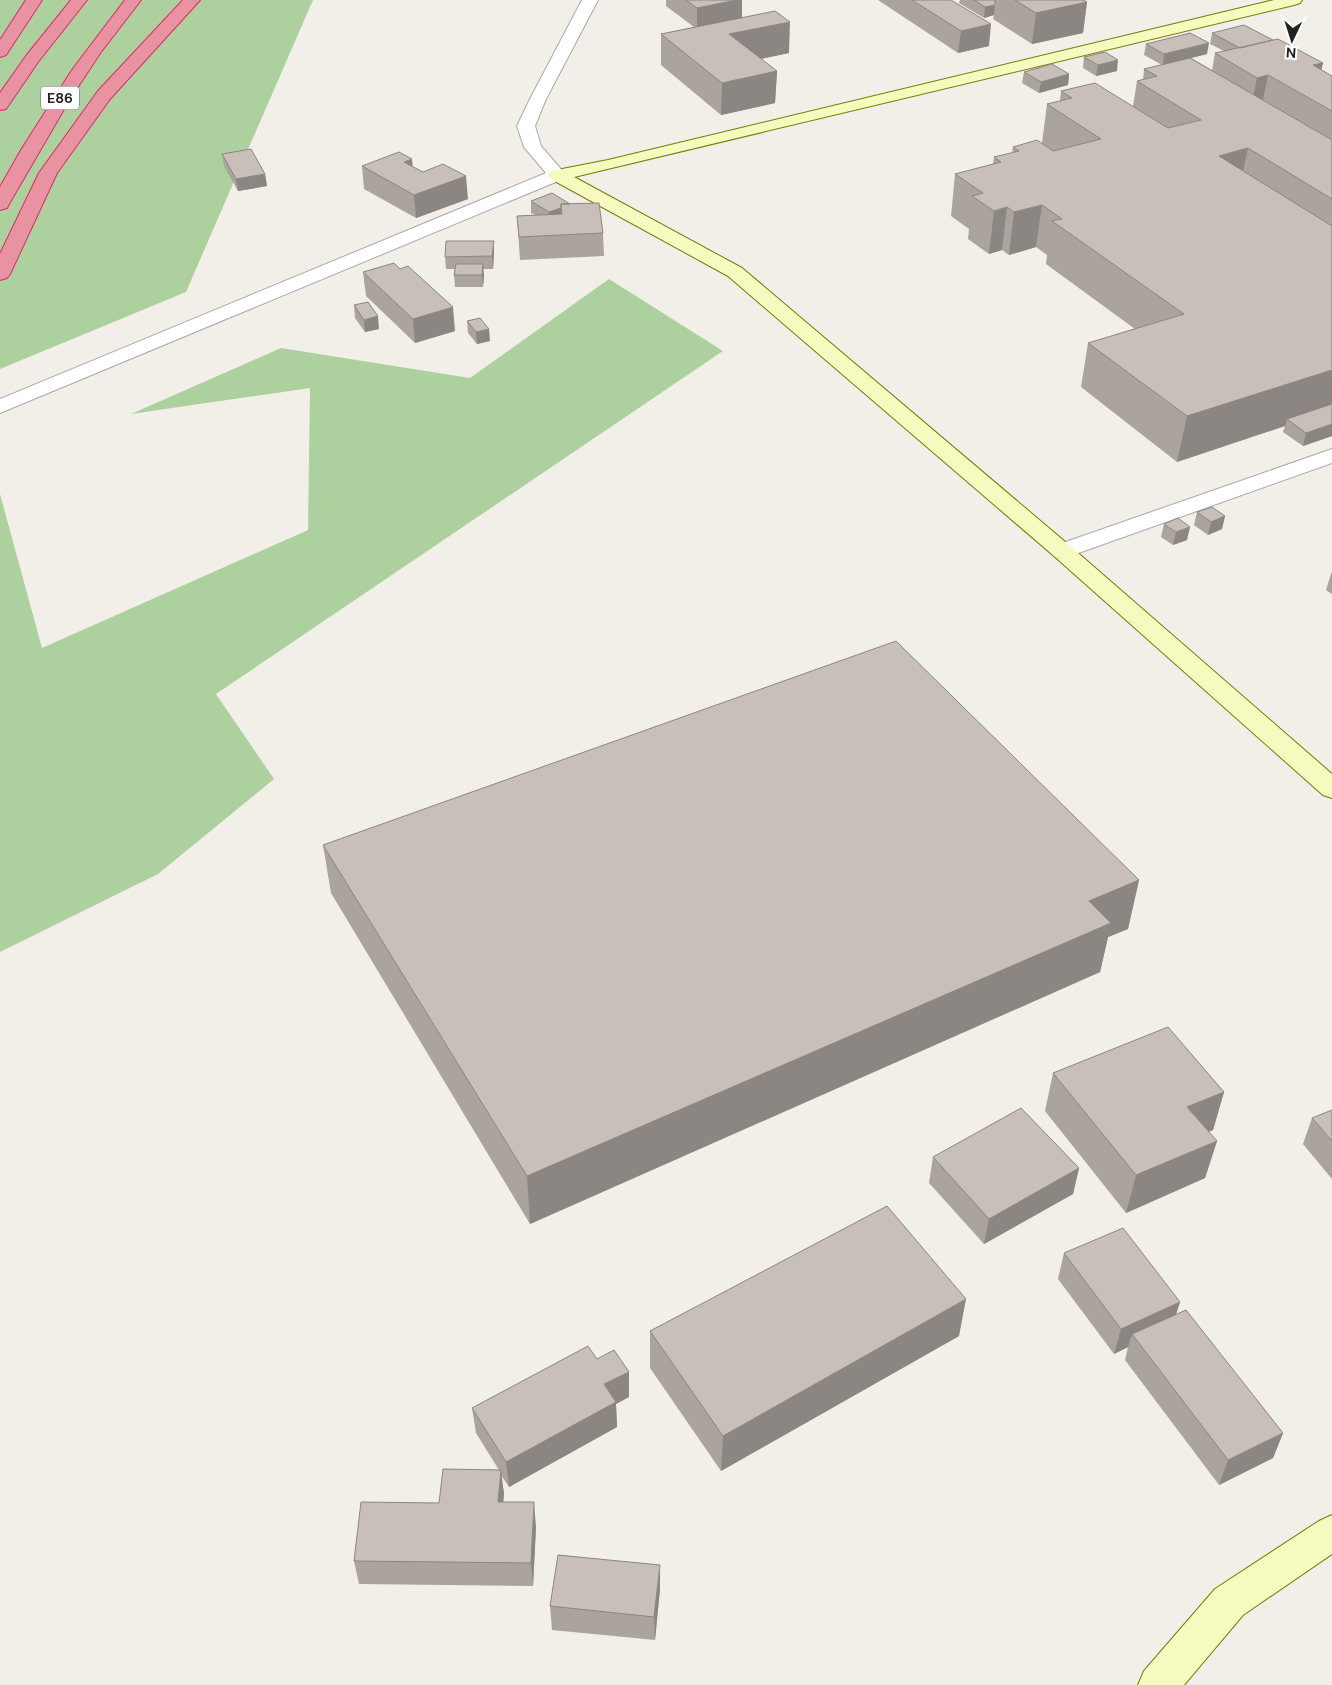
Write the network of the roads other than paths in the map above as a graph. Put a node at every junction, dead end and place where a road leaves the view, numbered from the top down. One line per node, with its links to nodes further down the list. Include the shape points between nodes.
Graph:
1 (34, 0): 7 (highway)
2 (79, 0): 8 (highway)
3 (133, 0): 10 (highway, E86, via 57,103)
4 (192, 0): 11 (highway, via 104,95 48,173)
5 (590, 0): 9 (street, via 526,126 533,147)
6 (1294, 0): 9 (street)
7 (0, 52)
8 (0, 105)
9 (557, 175): 12 (street); 14 (street, via 735,272)
10 (0, 204)
11 (0, 274)
12 (0, 407)
13 (1332, 456): 14 (street)
14 (1062, 551): 15 (street)
15 (1332, 789)
16 (1332, 1533): 17 (street, via 1229,1602)
17 (1158, 1685)

